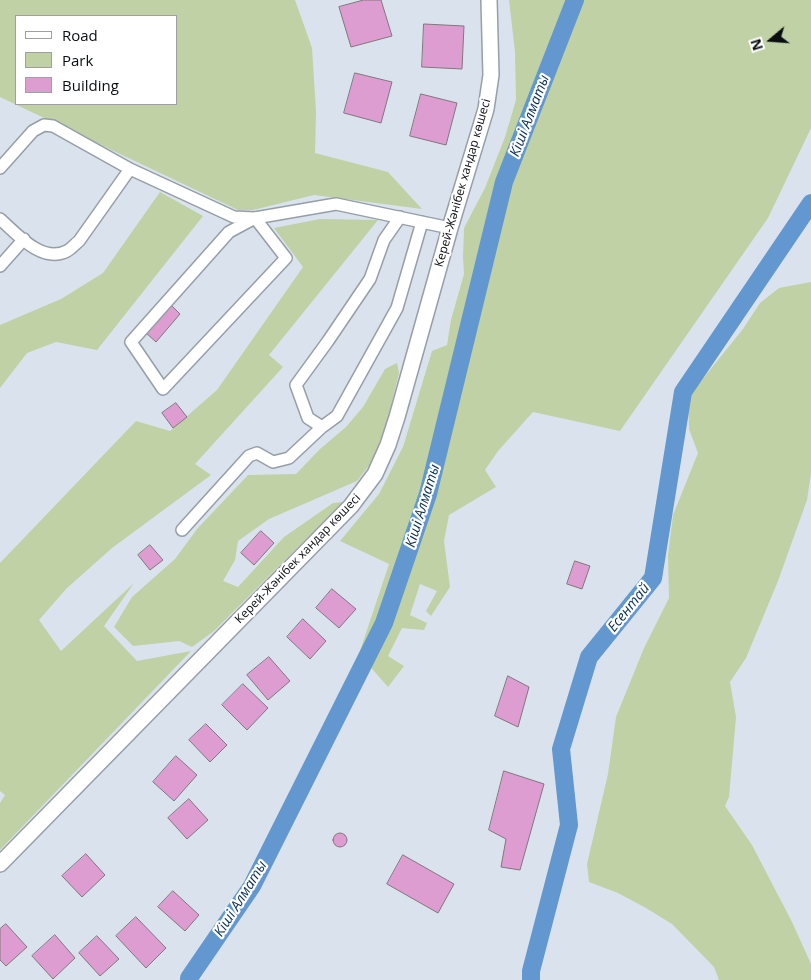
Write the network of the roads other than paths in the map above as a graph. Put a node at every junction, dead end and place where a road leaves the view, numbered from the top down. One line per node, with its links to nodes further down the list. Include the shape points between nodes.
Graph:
1 (489, 0): 8 (main road, Керей-Жәнібек хандар көшесі, via 491,75 486,109)
2 (0, 168): 3 (street, via 33,131 44,125 72,135)
3 (130, 169): 5 (street, via 234,217); 9 (street, via 79,241 68,251 57,255 39,252)
4 (400, 217): 5 (street, via 336,204); 7 (street); 11 (street, via 384,240 370,278 296,385 308,418)
5 (255, 218): 5 (street, via 229,232 131,342 162,389 286,258)
6 (0, 219): 9 (street)
7 (422, 222): 8 (street); 11 (street, via 397,308 337,416)
8 (450, 228): 13 (main road, Керей-Жәнібек хандар көшесі, via 397,417 375,474 352,506)
9 (24, 239): 10 (street)
10 (0, 266)
11 (322, 427): 12 (street, via 289,458 274,462 257,453 249,456)
12 (182, 530)
13 (0, 864)

